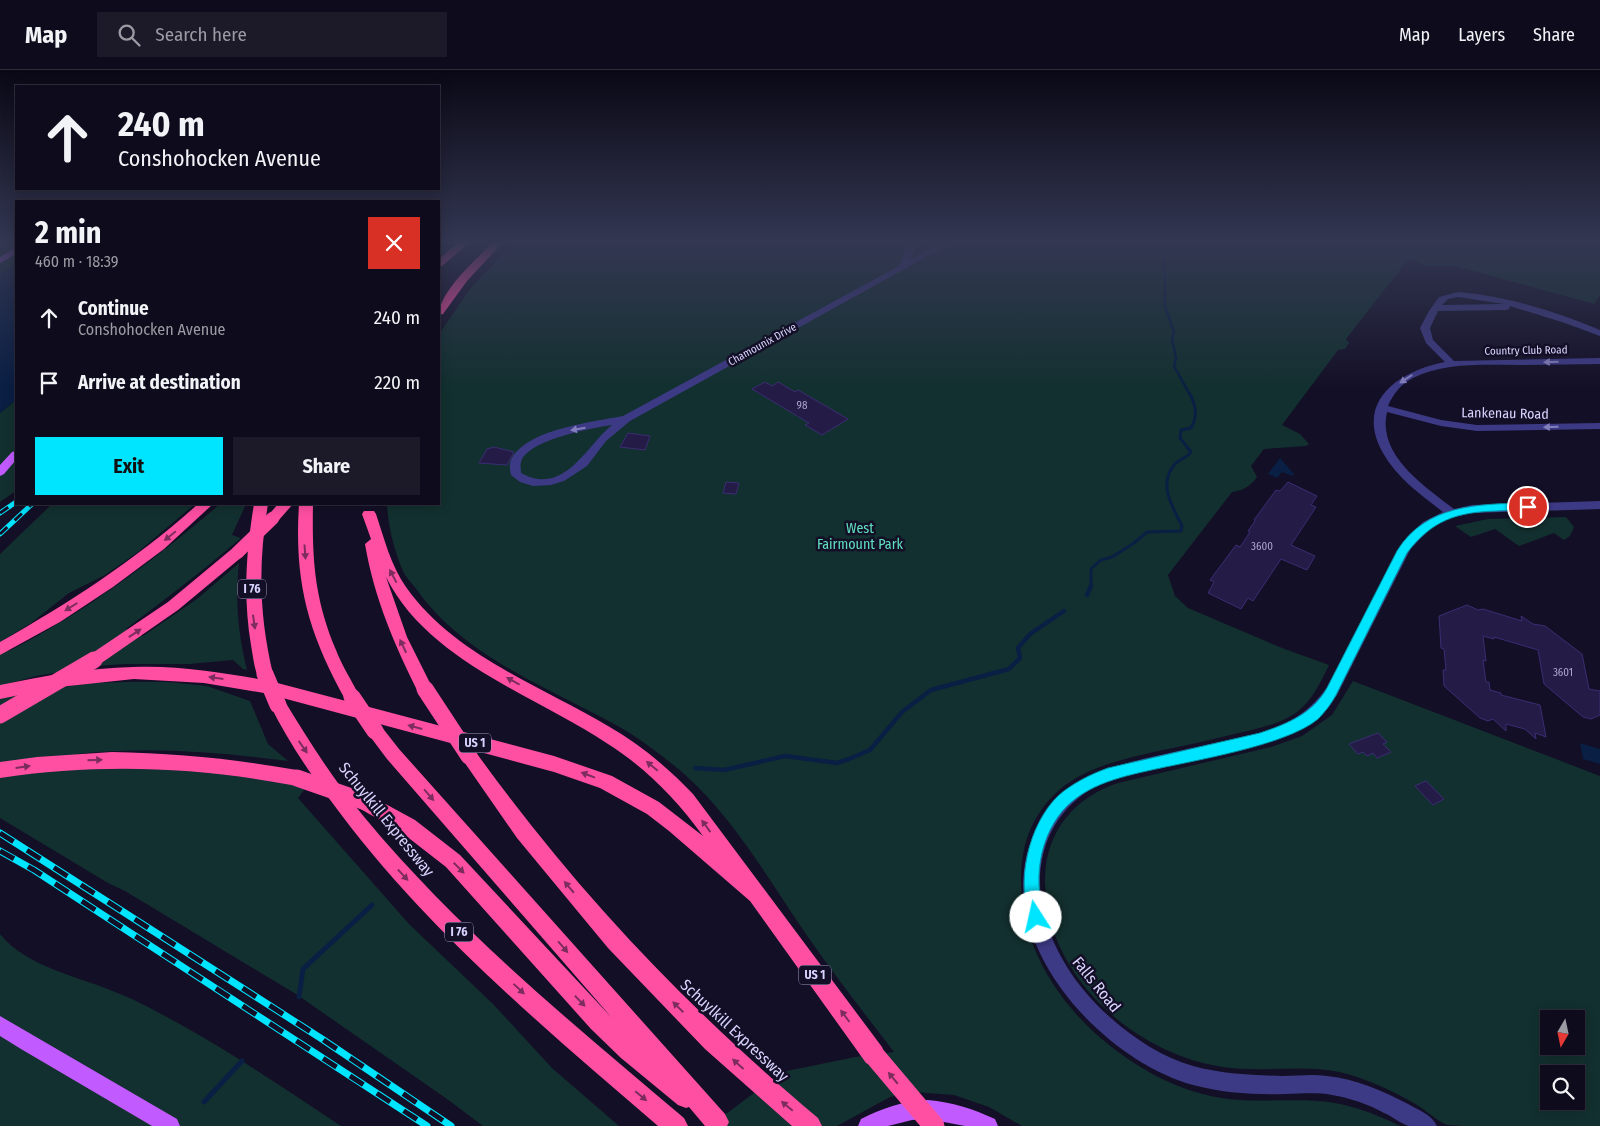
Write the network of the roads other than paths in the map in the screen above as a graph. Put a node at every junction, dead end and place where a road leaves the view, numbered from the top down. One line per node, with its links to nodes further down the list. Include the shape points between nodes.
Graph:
1 (454, 290): 4 (highway)
2 (861, 290): 10 (street, Chamounix Drive)
3 (1519, 307): 5 (street); 5 (street, via 1484,297 1457,294 1441,300); 6 (street, via 1574,322)
4 (440, 308)
5 (1436, 308): 8 (street, via 1426,324 1426,337)
6 (1600, 333)
7 (1600, 361): 8 (street, Country Club Road, one-way to 8)
8 (1452, 364): 9 (street, Country Club Road, one-way to 9, via 1425,369 1401,381)
9 (1382, 408): 11 (street, Lankenau Road, one-way to 9, via 1477,428 1430,421); 20 (street, via 1380,434 1394,461 1415,484)
10 (626, 419): 10 (street, Chamounix Drive, one-way to 10, via 567,431 533,443 517,459 516,476 543,482 570,474)
11 (1600, 426)
12 (15, 455): 13 (main road)
13 (0, 472)
14 (205, 505): 21 (highway, one-way to 21, via 112,580)
15 (261, 505): 29 (highway, Schuylkill Expressway / I 76, one-way to 29, bridge, via 253,558 252,607 265,674 292,731 356,820 417,890 534,1003)
16 (285, 505): 23 (highway, one-way to 16, bridge, via 94,660 167,610 238,552)
17 (306, 505): 27 (highway, one-way to 27, bridge, via 304,546 314,613 330,658 375,732)
18 (1600, 505): 20 (street, Falls Road, via 1494,508)
19 (369, 509): 25 (highway, one-way to 19, via 687,800 653,766 602,731 478,660 432,625 392,576); 30 (highway, Schuylkill Expressway, one-way to 19, bridge, via 713,1042 670,999 585,906 502,805 426,689 401,641 373,554)
20 (1452, 514): 34 (street, Falls Road, via 1427,525 1406,546 1320,710 1301,723 1260,739 1097,778 1055,809 1037,843 1032,869 1032,901 1040,932 1066,982 1107,1028 1141,1052 1161,1064 1200,1079 1248,1084 1336,1086 1376,1099)
21 (3, 648)
22 (0, 692): 25 (highway, US 1, one-way to 22, via 653,808 606,782 554,764 230,680 160,673 82,677)
23 (0, 715)
24 (0, 770): 27 (highway, one-way to 27, bridge, via 47,763 128,759 201,762 297,778 363,801 408,826 453,861 599,1021 653,1071)
25 (755, 894): 32 (highway, US 1, one-way to 25, bridge, via 874,1055)
26 (0, 1025): 28 (main road)
27 (720, 1124)
28 (170, 1126)
29 (676, 1126)
30 (810, 1126)
31 (868, 1126): 33 (main road, via 911,1111 936,1110 960,1114)
32 (934, 1126)
33 (988, 1126)
34 (1428, 1126)

